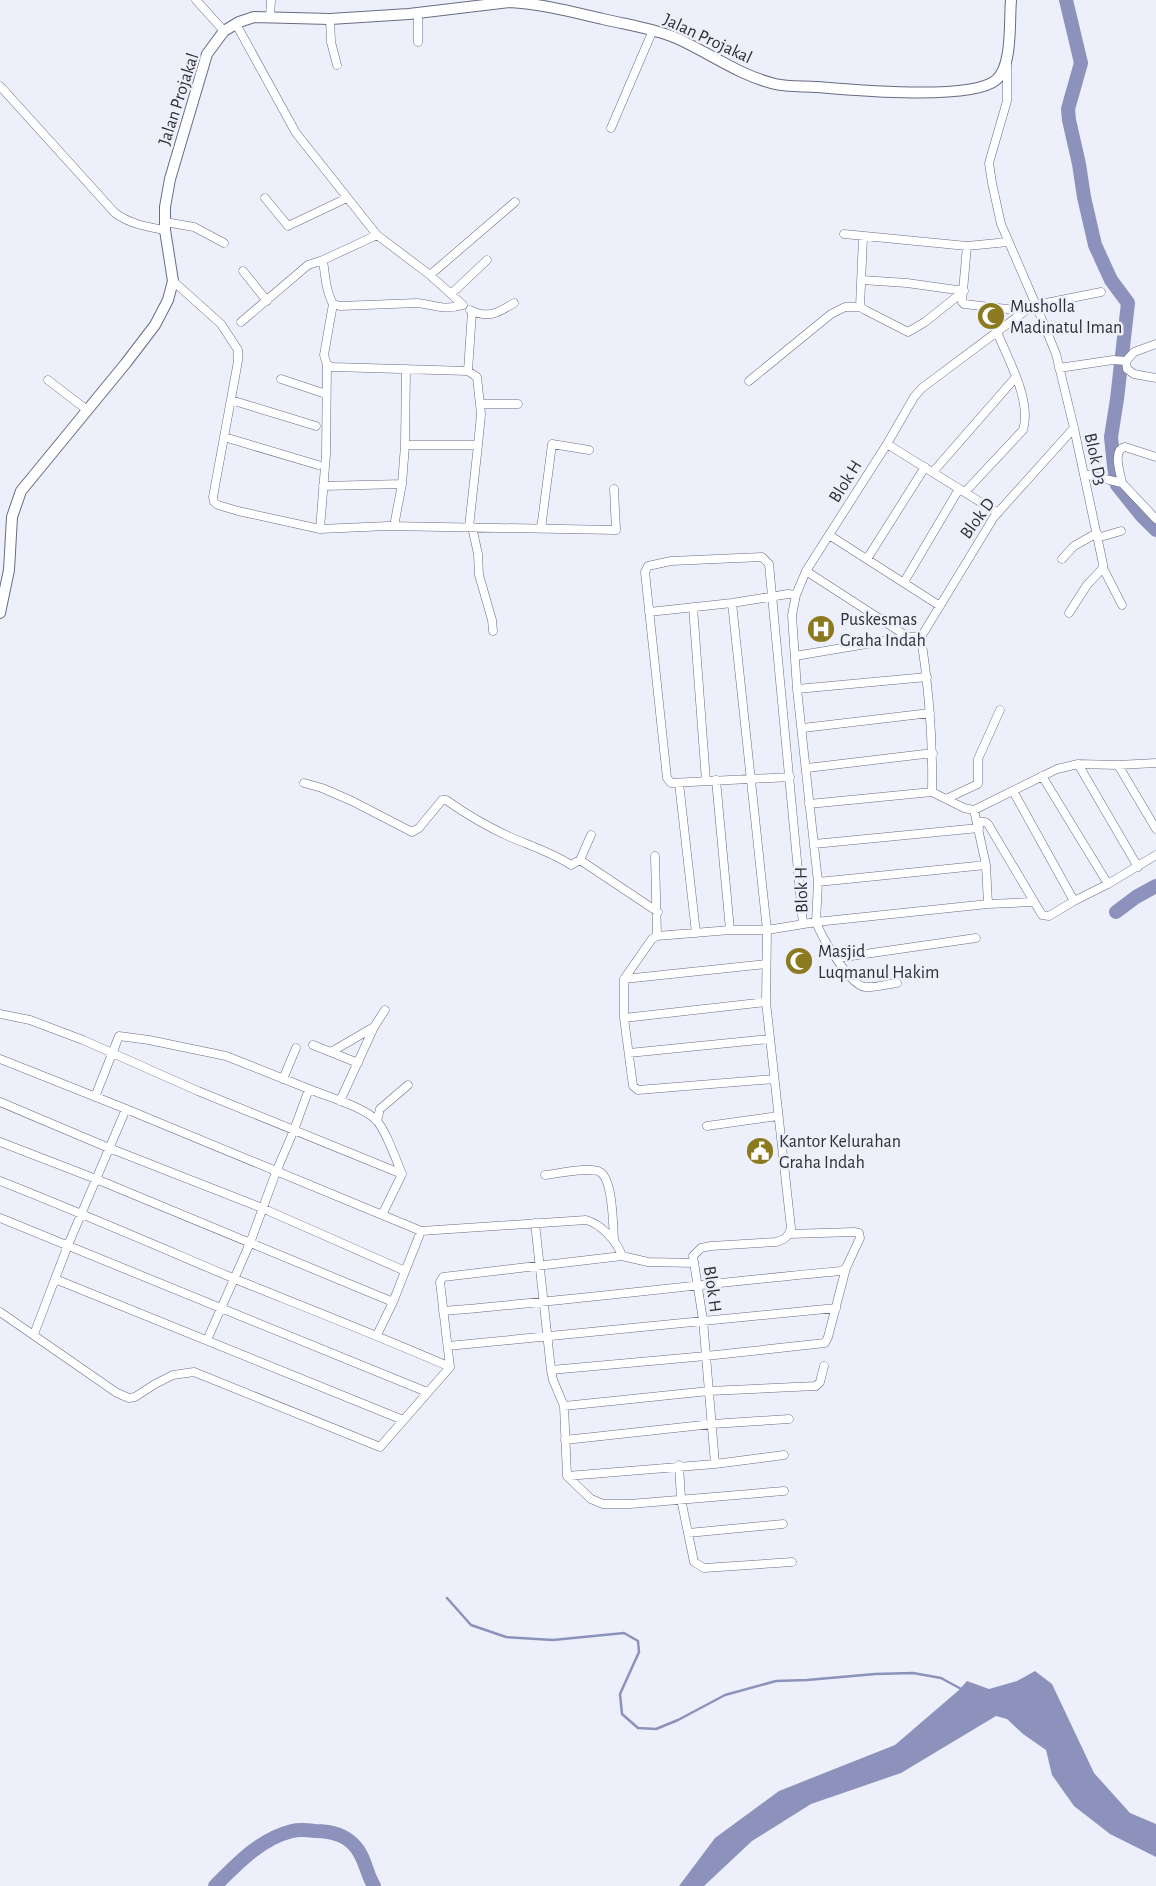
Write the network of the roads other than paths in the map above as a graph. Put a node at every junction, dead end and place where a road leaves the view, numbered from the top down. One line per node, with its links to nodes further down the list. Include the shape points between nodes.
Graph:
1 (196, 0): 9 (street)
2 (271, 0): 5 (street)
3 (1011, 0): 11 (main road)
4 (418, 13): 6 (main road, Jalan Projakal); 8 (main road, Jalan Projakal, via 520,2); 10 (street)
5 (270, 17): 6 (main road, Jalan Projakal); 7 (main road, Jalan Projakal, via 254,17)
6 (330, 18): 12 (street)
7 (236, 24): 9 (main road, Jalan Projakal); 16 (street, via 296,133)
8 (653, 30): 11 (main road, Jalan Projakal, via 677,39 734,70 777,84 884,91 968,90 997,79); 14 (street)
9 (224, 31): 18 (main road, Jalan Projakal, via 207,54 170,179)
10 (418, 42)
11 (1007, 63): 22 (street, Blok D3, via 1007,101 989,163 1000,224)
12 (337, 65)
13 (0, 86): 18 (street, via 115,213 134,223)
14 (611, 128)
15 (264, 198): 16 (street, via 288,226)
16 (347, 198): 20 (street)
17 (515, 202): 28 (street)
18 (165, 226): 23 (street, via 194,227); 30 (main road, Jalan Projakal)
19 (844, 234): 21 (street)
20 (377, 235): 25 (street); 28 (street)
21 (863, 237): 24 (street); 29 (street)
22 (1008, 242): 24 (street); 38 (street, Blok D3)
23 (224, 243)
24 (967, 246): 31 (street)
25 (324, 260): 34 (street, via 296,274); 36 (street, via 325,279)
26 (487, 260): 33 (street)
27 (243, 271): 34 (street)
28 (430, 275): 33 (street)
29 (862, 280): 31 (street); 39 (street)
30 (173, 281): 56 (street, via 221,324 238,350); 59 (main road, Jalan Projakal, via 168,300 155,325)
31 (964, 291): 39 (street, via 908,332); 41 (street, via 962,302 968,306)
32 (1101, 292): 38 (street, Blok H)
33 (451, 294): 37 (street)
34 (267, 301): 42 (street)
35 (514, 303): 40 (street, via 496,314)
36 (333, 304): 37 (street, via 426,304 440,309); 46 (street, via 324,355)
37 (463, 305): 40 (street)
38 (1036, 305): 41 (street, Blok H); 47 (street, Blok D3)
39 (860, 307): 54 (street, via 845,307 832,314)
40 (472, 311): 49 (street)
41 (1025, 311): 43 (street, Blok H)
42 (241, 322)
43 (997, 332): 50 (street); 63 (street, Blok H, via 922,388)
44 (1156, 344): 45 (street, via 1134,352)
45 (1125, 361): 47 (street); 51 (street, via 1127,369 1134,374)
46 (327, 366): 48 (street); 55 (street)
47 (1059, 368): 61 (street, Blok D3)
48 (406, 369): 49 (street); 64 (street)
49 (468, 372): 57 (street, via 477,377)
50 (1016, 377): 70 (street); 76 (street, via 1026,414 1023,430)
51 (1156, 378)
52 (281, 379): 55 (street)
53 (48, 380): 59 (street)
54 (750, 381)
55 (326, 394): 74 (street)
56 (231, 400): 60 (street); 62 (street)
57 (480, 404): 58 (street); 65 (street)
58 (518, 404)
59 (87, 410): 98 (main road, Jalan Projakal, via 21,491 12,517 9,570)
60 (316, 426)
61 (1074, 428): 71 (street, Blok D3); 77 (street, Blok D)
62 (224, 436): 68 (street); 82 (street, via 214,502 238,511)
63 (887, 444): 69 (street); 84 (street, Blok H)
64 (405, 445): 65 (street); 73 (street)
65 (478, 445): 80 (street)
66 (589, 450): 81 (street, via 552,444)
67 (1156, 457): 72 (street, via 1121,448 1118,456)
68 (318, 465)
69 (925, 468): 70 (street); 86 (street)
70 (933, 472): 76 (street)
71 (1084, 474): 72 (street); 85 (street, Blok D3)
72 (1120, 482): 78 (street)
73 (402, 484): 74 (street); 79 (street)
74 (323, 486): 82 (street)
75 (614, 489): 81 (street, via 616,530)
76 (962, 491): 77 (street); 90 (street)
77 (998, 513): 95 (street, Blok D)
78 (1156, 519)
79 (394, 526): 80 (street); 82 (street)
80 (471, 527): 81 (street); 100 (street)
81 (540, 528)
82 (320, 529)
83 (1121, 531): 85 (street)
84 (829, 535): 86 (street); 89 (street, Blok H)
85 (1097, 536): 87 (street, via 1074,546); 88 (street, Blok D3)
86 (867, 559): 90 (street)
87 (1062, 559)
88 (1103, 568): 94 (street, Blok D3); 99 (street, via 1087,585)
89 (806, 571): 91 (street, Blok H); 101 (street)
90 (904, 582): 95 (street)
91 (796, 594): 92 (street); 103 (street, Blok H, via 792,615)
92 (773, 598): 93 (street); 97 (street, via 769,564 762,558 671,561 648,566); 114 (street)
93 (732, 604): 96 (street); 116 (street)
94 (1122, 605)
95 (940, 606): 102 (street, Blok D)
96 (693, 607): 97 (street); 118 (street)
97 (649, 612): 120 (street, via 666,778 671,783)
98 (0, 613)
99 (1069, 613)
100 (493, 631)
101 (908, 637): 102 (street); 103 (street)
102 (921, 637): 104 (street)
103 (795, 656): 105 (street, Blok H)
104 (927, 677): 105 (street); 107 (street)
105 (798, 689): 108 (street, Blok H)
106 (1000, 710): 123 (street, via 978,759 978,784)
107 (930, 713): 108 (street); 109 (street)
108 (803, 728): 113 (street, Blok H)
109 (933, 753): 113 (street); 122 (street)
110 (1156, 763): 112 (street)
111 (1078, 764): 112 (street); 115 (street); 134 (street)
112 (1118, 765): 127 (street)
113 (807, 768): 124 (street, Blok H)
114 (790, 776): 116 (street); 142 (street)
115 (1042, 776): 121 (street); 136 (street)
116 (752, 779): 117 (street); 144 (street)
117 (716, 780): 118 (street); 143 (street)
118 (706, 781): 120 (street)
119 (304, 783): 132 (street, via 352,801 412,832 442,800 446,800 475,819 570,864)
120 (679, 783): 145 (street)
121 (1014, 791): 125 (street); 137 (street)
122 (932, 792): 123 (street); 124 (street)
123 (946, 799): 125 (street)
124 (809, 804): 129 (street, Blok H)
125 (974, 810): 126 (street)
126 (978, 825): 129 (street); 133 (street); 138 (street, via 988,824)
127 (1156, 830)
128 (591, 835): 132 (street)
129 (814, 844): 135 (street, Blok H)
130 (1156, 855): 134 (street)
131 (655, 856): 140 (street)
132 (580, 860): 140 (street)
133 (986, 865): 135 (street); 139 (street)
134 (1138, 867): 136 (street)
135 (818, 882): 141 (street, Blok H)
136 (1108, 884): 137 (street)
137 (1074, 901): 138 (street, via 1049,916 1042,915)
138 (1034, 902): 139 (street)
139 (988, 904): 141 (street)
140 (658, 912): 146 (street)
141 (816, 922): 142 (street, Blok H); 148 (street)
142 (803, 924): 144 (street, Blok H)
143 (730, 930): 144 (street, Blok H); 145 (street, Blok H)
144 (767, 930): 149 (street)
145 (696, 933): 146 (street, Blok H)
146 (657, 936): 150 (street)
147 (976, 938): 148 (street)
148 (837, 958): 151 (street, via 850,978 864,987)
149 (766, 964): 150 (street); 152 (street)
150 (624, 979): 155 (street)
151 (897, 983)
152 (766, 1002): 155 (street); 157 (street)
153 (385, 1010): 156 (street)
154 (0, 1014): 162 (street, via 30,1020)
155 (624, 1018): 161 (street)
156 (374, 1027): 160 (street); 164 (street)
157 (770, 1039): 161 (street); 166 (street)
158 (313, 1045): 160 (street)
159 (296, 1048): 165 (street)
160 (331, 1052): 164 (street)
161 (629, 1053): 166 (street, via 632,1086 638,1090)
162 (112, 1054): 165 (street, via 119,1036 149,1040 226,1056); 169 (street); 176 (street)
163 (0, 1059): 169 (street)
164 (358, 1063): 170 (street)
165 (283, 1079): 168 (street)
166 (774, 1079): 173 (street)
167 (408, 1085): 174 (street, via 380,1109)
168 (308, 1089): 170 (street); 176 (street)
169 (95, 1097): 172 (street)
170 (340, 1101): 174 (street)
171 (0, 1102): 178 (street)
172 (126, 1109): 178 (street); 179 (street)
173 (778, 1116): 175 (street); 190 (street, via 791,1228)
174 (377, 1120): 180 (street)
175 (707, 1126)
176 (294, 1130): 179 (street); 180 (street)
177 (0, 1142): 182 (street)
178 (109, 1148): 182 (street); 184 (street)
179 (276, 1172): 184 (street); 186 (street)
180 (402, 1174): 186 (street)
181 (545, 1175): 191 (street, via 589,1170 603,1174 611,1202)
182 (96, 1179): 185 (street); 192 (street)
183 (0, 1181): 185 (street)
184 (262, 1208): 192 (street); 198 (street)
185 (82, 1214): 193 (street); 199 (street)
186 (382, 1215): 189 (street)
187 (0, 1218): 193 (street)
188 (535, 1222): 189 (street); 191 (street, via 586,1220); 196 (street)
189 (421, 1231): 198 (street)
190 (789, 1234): 195 (street, Blok H, via 776,1242 702,1248 694,1256); 197 (street, via 859,1233 859,1244)
191 (614, 1240): 194 (street)
192 (250, 1242): 199 (street); 202 (street)
193 (68, 1245): 200 (street); 204 (street)
194 (622, 1256): 195 (street, via 648,1262); 196 (street)
195 (694, 1263): 201 (street, Blok H)
196 (540, 1266): 203 (street); 206 (street, via 443,1277 440,1282)
197 (846, 1268): 201 (street); 205 (street)
198 (405, 1271): 202 (street)
199 (235, 1278): 204 (street); 210 (street)
200 (55, 1279): 209 (street); 212 (street)
201 (698, 1284): 203 (street); 208 (street, Blok H)
202 (393, 1302): 210 (street)
203 (544, 1302): 206 (street); 211 (street)
204 (220, 1308): 212 (street); 219 (street)
205 (836, 1308): 208 (street); 214 (street, via 825,1343)
206 (443, 1311): 213 (street)
207 (0, 1312): 209 (street)
208 (703, 1320): 211 (street); 214 (street, Blok H)
209 (34, 1334): 222 (street, via 117,1393 129,1398 173,1375 194,1372 377,1447 383,1445)
210 (377, 1335): 215 (street)
211 (547, 1335): 213 (street); 217 (street)
212 (207, 1340): 222 (street)
213 (448, 1346): 215 (street)
214 (706, 1356): 217 (street); 218 (street, Blok H)
215 (450, 1366): 219 (street)
216 (824, 1366): 218 (street, via 816,1386)
217 (551, 1370): 220 (street)
218 (709, 1391): 220 (street); 223 (street, Blok H)
219 (427, 1392): 222 (street)
220 (564, 1406): 224 (street)
221 (789, 1419): 223 (street)
222 (403, 1420)
223 (712, 1424): 224 (street); 226 (street, Blok H)
224 (564, 1440): 228 (street)
225 (784, 1455): 226 (street)
226 (715, 1464): 227 (street)
227 (679, 1465): 228 (street); 230 (street)
228 (567, 1476): 230 (street, via 591,1498 603,1504)
229 (784, 1491): 230 (street)
230 (682, 1499): 232 (street)
231 (783, 1524): 232 (street)
232 (688, 1533): 233 (street, via 694,1562 704,1568)
233 (792, 1562)

